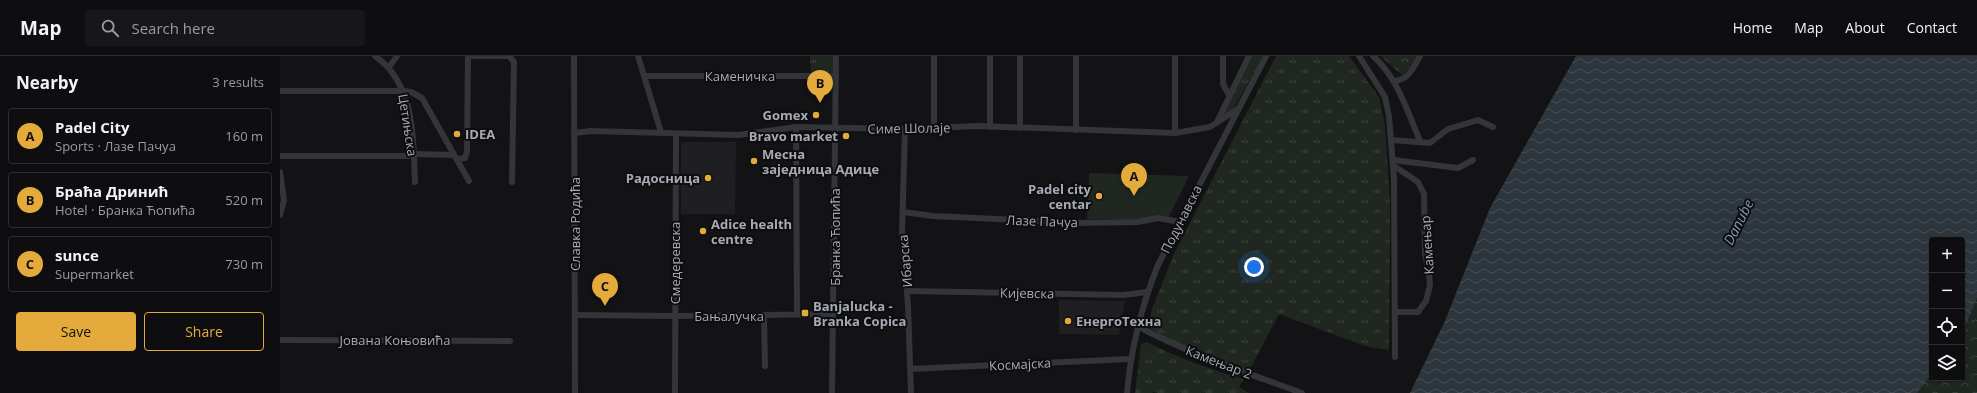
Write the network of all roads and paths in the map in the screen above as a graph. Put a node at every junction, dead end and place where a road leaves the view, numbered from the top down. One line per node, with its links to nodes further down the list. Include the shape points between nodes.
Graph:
1 (375, 56): 20 (street, Цетињска)
2 (397, 56): 20 (street)
3 (468, 56): 45 (street, via 467,152 465,158)
4 (471, 56): 5 (street)
5 (509, 56): 51 (street, via 514,62)
6 (574, 56): 39 (street, Славка Родића)
7 (638, 56): 21 (street)
8 (836, 56): 22 (street, Бранка Ћопића)
9 (934, 56): 33 (street)
10 (990, 56): 30 (street)
11 (1020, 56): 34 (street)
12 (1076, 56): 36 (street)
13 (1175, 56): 38 (street)
14 (1224, 56): 26 (street, via 1223,84)
15 (1249, 56): 26 (street)
16 (1266, 56): 27 (street, Подунавска)
17 (1359, 56): 41 (street, via 1385,97)
18 (1373, 56): 23 (street)
19 (1420, 56): 23 (street, via 1409,74)
20 (389, 67): 25 (street, Цетињска)
21 (645, 76): 22 (street, Каменичка); 37 (street)
22 (836, 76): 32 (street, Бранка Ћопића)
23 (1395, 80): 42 (street)
24 (280, 91): 25 (street)
25 (404, 91): 43 (street, Цетињска, via 409,112); 45 (street, via 422,98)
26 (1229, 95): 28 (street)
27 (1238, 109): 28 (street, Симе Шолаје); 55 (street, Подунавска)
28 (1217, 122): 38 (street, Симе Шолаје, via 1210,127)
29 (796, 127): 32 (street, Симе Шолаје); 40 (street, Симе Шолаје, via 752,135); 61 (street)
30 (990, 127): 33 (street, Симе Шолаје); 34 (street, Симе Шолаје)
31 (1493, 127): 42 (street, via 1478,120 1448,129 1430,143)
32 (835, 128): 35 (street, Симе Шолаје); 59 (street, Бранка Ћопића)
33 (934, 128): 35 (street, Симе Шолаје)
34 (1020, 128): 36 (street, Симе Шолаје)
35 (905, 129): 53 (street, Ибарска)
36 (1076, 130): 38 (street, Симе Шолаје)
37 (662, 132): 39 (street, Симе Шолаје); 40 (street, Симе Шолаје)
38 (1175, 132)
39 (574, 133): 60 (street, Славка Родића)
40 (676, 134): 62 (street, Смедеревска)
41 (1391, 140): 42 (street); 47 (street)
42 (1420, 141)
43 (411, 155): 44 (street); 45 (street); 50 (street, Цетињска)
44 (280, 156)
45 (455, 157): 49 (street)
46 (1473, 160): 47 (street, via 1458,168)
47 (1393, 163): 58 (street); 58 (street, Камењар, via 1418,182 1424,194 1425,254 1430,285 1426,301 1418,312)
48 (280, 172): 52 (street)
49 (469, 181)
50 (415, 182)
51 (512, 182)
52 (281, 187): 54 (street, via 284,206)
53 (903, 212): 55 (street, Лазе Пачуа, via 934,216 1078,222 1137,222 1158,218); 56 (street, Ибарска, via 903,254)
54 (280, 215)
55 (1180, 222): 57 (street, Подунавска)
56 (907, 291): 57 (street, Кијевска, via 1124,295); 70 (street, Ибарска)
57 (1147, 292): 64 (street, Подунавска)
58 (1395, 312): 67 (street)
59 (834, 314): 61 (street, Бањалучка); 73 (street, Бранка Ћопића)
60 (575, 315): 62 (street, Бањалучка); 71 (street, Славка Родића)
61 (797, 315): 63 (street, Бањалучка)
62 (675, 316): 63 (street, Бањалучка); 72 (street, Смедеревска)
63 (764, 316): 69 (street)
64 (1137, 326): 68 (street, Подунавска); 76 (street, Камењар 2, via 1221,364)
65 (280, 340): 66 (street, Јована Коњовића)
66 (510, 340)
67 (1396, 357)
68 (1130, 359): 70 (street, Космајска); 75 (street, Подунавска)
69 (765, 366)
70 (910, 369): 74 (street, Ибарска)
71 (575, 393)
72 (675, 393)
73 (832, 393)
74 (911, 393)
75 (1127, 393)
76 (1302, 393)

